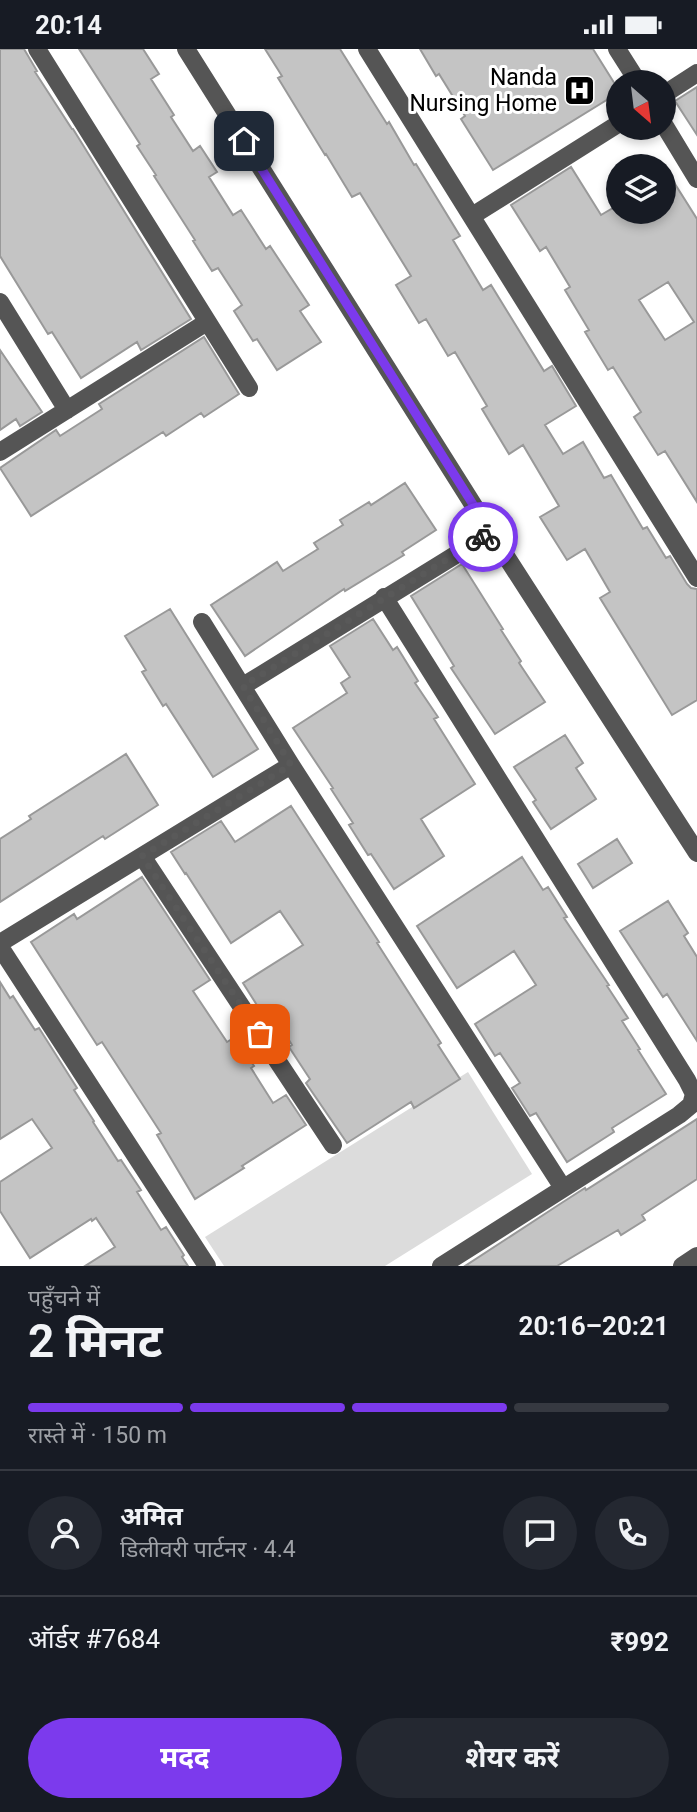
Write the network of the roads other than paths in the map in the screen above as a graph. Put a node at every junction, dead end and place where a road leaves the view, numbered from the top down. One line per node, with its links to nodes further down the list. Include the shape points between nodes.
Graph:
1 (37, 49): 13 (street)
2 (186, 49): 17 (street)
3 (367, 49): 11 (street)
4 (617, 49): 5 (street)
5 (630, 70)
6 (697, 73): 7 (street)
7 (676, 87)
8 (606, 132): 11 (street)
9 (673, 140): 10 (street)
10 (697, 179)
11 (472, 216): 18 (street)
12 (0, 302): 15 (street)
13 (207, 322): 14 (street); 15 (street)
14 (249, 388)
15 (67, 410): 16 (street)
16 (0, 452)
17 (491, 533): 19 (street); 23 (street)
18 (697, 578)
19 (384, 597): 21 (street); 27 (street, via 694,1094 691,1105 679,1115)
20 (202, 622): 21 (street)
21 (243, 686): 22 (street)
22 (291, 765): 24 (street); 27 (street)
23 (697, 853)
24 (142, 856): 25 (street); 26 (street)
25 (0, 945): 29 (street)
26 (333, 1145)
27 (563, 1188): 30 (street)
28 (697, 1257): 31 (street)
29 (207, 1266)
30 (441, 1266)
31 (682, 1266)

